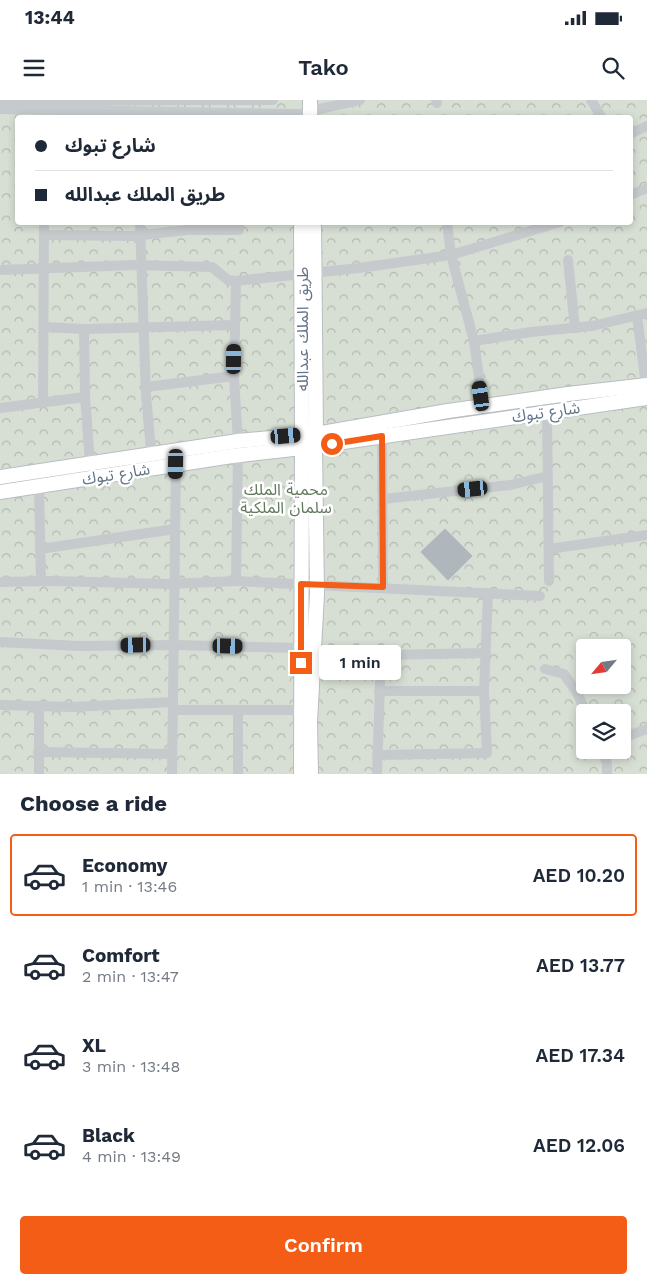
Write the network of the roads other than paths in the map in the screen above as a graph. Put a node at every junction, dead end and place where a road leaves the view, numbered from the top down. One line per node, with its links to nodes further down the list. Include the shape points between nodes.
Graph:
1 (273, 100): 6 (street)
2 (360, 100): 8 (street)
3 (591, 100): 11 (street)
4 (0, 101): 5 (street)
5 (108, 101): 6 (street)
6 (158, 101)
7 (0, 109): 9 (street)
8 (306, 110): 10 (street)
9 (46, 114): 10 (street)
10 (241, 115)
11 (600, 115)
12 (647, 126): 13 (street)
13 (633, 133)
14 (647, 188): 15 (street)
15 (633, 194)
16 (44, 225): 23 (street)
17 (140, 225): 24 (street)
18 (239, 225): 24 (street, via 239,230 188,230)
19 (302, 225): 30 (main road, طريق الملك عبدالله)
20 (314, 225): 30 (main road, طريق الملك عبدالله)
21 (447, 225): 25 (street)
22 (550, 225): 25 (street)
23 (44, 235): 24 (street); 28 (street)
24 (141, 235): 27 (street)
25 (451, 255): 30 (street); 38 (street)
26 (568, 260): 36 (street)
27 (142, 265): 28 (street); 31 (street, via 212,267 228,280); 35 (street)
28 (44, 268): 29 (street); 34 (street)
29 (0, 270)
30 (308, 274): 31 (street); 50 (main road, طريق الملك عبدالله)
31 (236, 281): 33 (street)
32 (642, 315): 36 (street); 41 (street)
33 (235, 325): 35 (street); 39 (street)
34 (44, 327): 37 (street); 43 (street)
35 (144, 328): 37 (street); 40 (street)
36 (575, 328): 38 (street)
37 (84, 329): 42 (street)
38 (474, 342): 45 (street)
39 (234, 376): 40 (street); 49 (street)
40 (146, 387): 51 (street)
41 (647, 391): 44 (street); 45 (main road, شارع تبوك); 47 (main road, شارع تبوك)
42 (85, 397): 43 (street); 53 (street)
43 (43, 402): 46 (street)
44 (647, 402)
45 (483, 406): 50 (main road, شارع تبوك)
46 (0, 408)
47 (547, 412): 48 (main road, شارع تبوك); 56 (street)
48 (382, 436): 50 (main road, شارع تبوك); 60 (street)
49 (238, 440): 50 (main road, شارع تبوك); 51 (main road, شارع تبوك)
50 (309, 441): 52 (main road, شارع تبوك); 70 (main road, طريق الملك عبدالله); 71 (main road, طريق الملك عبدالله)
51 (151, 453): 53 (main road, شارع تبوك); 55 (street)
52 (238, 455): 54 (main road, شارع تبوك); 66 (street)
53 (90, 464): 57 (main road, شارع تبوك)
54 (176, 464): 55 (main road, شارع تبوك); 61 (street)
55 (153, 468): 58 (main road, شارع تبوك)
56 (548, 476): 60 (street, via 510,485); 64 (street)
57 (0, 477)
58 (39, 486): 59 (main road, شارع تبوك); 63 (street)
59 (0, 492)
60 (383, 499): 72 (street)
61 (175, 529): 63 (street); 69 (street)
62 (647, 534): 64 (street)
63 (40, 549): 65 (street)
64 (549, 549): 67 (street)
65 (41, 581): 68 (street); 69 (street)
66 (236, 581): 69 (street); 70 (street)
67 (550, 581)
68 (0, 582)
69 (174, 584): 76 (street)
70 (301, 584): 71 (street); 77 (main road, طريق الملك عبدالله)
71 (317, 586): 72 (street); 77 (main road, طريق الملك عبدالله)
72 (383, 587): 73 (street)
73 (488, 592): 74 (street); 78 (street)
74 (540, 596)
75 (0, 642): 76 (street, via 79,646)
76 (174, 645): 77 (street); 86 (street)
77 (307, 649): 79 (street); 88 (main road, طريق الملك عبدالله); 99 (main road, طريق الملك عبدالله)
78 (486, 653): 79 (street); 82 (street)
79 (381, 656): 81 (street)
80 (545, 668): 83 (street, via 564,674)
81 (379, 691): 82 (street); 93 (street)
82 (484, 691): 93 (street, via 487,753)
83 (582, 704)
84 (0, 705): 85 (street)
85 (39, 706): 86 (street); 91 (street)
86 (173, 706): 87 (street); 92 (street)
87 (238, 710): 88 (street); 97 (street)
88 (301, 710): 98 (main road, طريق الملك عبدالله)
89 (647, 729): 90 (street)
90 (631, 735)
91 (38, 752): 92 (street); 95 (street)
92 (172, 754): 96 (street)
93 (377, 755): 100 (street)
94 (605, 759): 101 (street)
95 (38, 774)
96 (172, 774)
97 (238, 774)
98 (300, 774)
99 (311, 774)
100 (377, 774)
101 (607, 774)

